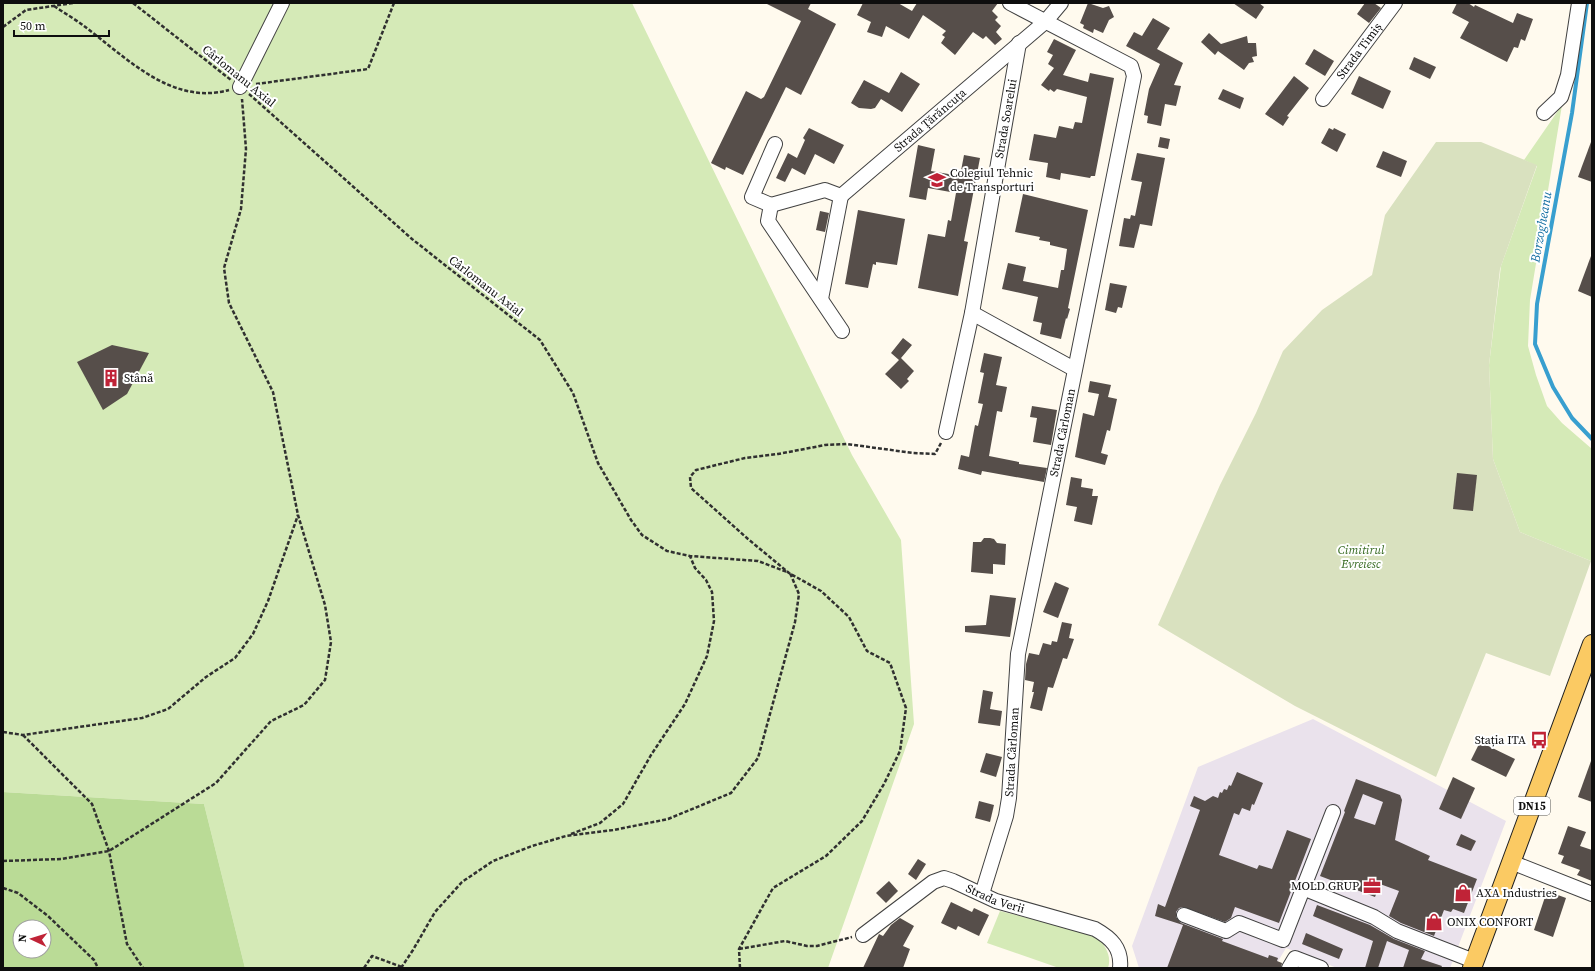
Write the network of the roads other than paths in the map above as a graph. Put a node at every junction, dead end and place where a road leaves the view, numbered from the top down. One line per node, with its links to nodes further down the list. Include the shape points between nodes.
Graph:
1 (282, 3): 8 (street)
2 (1010, 3): 6 (street)
3 (1061, 3): 6 (street, Strada Țărăncuța)
4 (1395, 3): 9 (street, Strada Timiș)
5 (1579, 3): 10 (street, via 1566,82 1561,97)
6 (1045, 22): 7 (street, Strada Țărăncuța); 17 (street, Strada Cârloman, via 1131,66 1134,76)
7 (1019, 43): 12 (street, Strada Țărăncuța); 15 (street, Strada Soarelui)
8 (240, 86)
9 (1323, 98)
10 (1544, 113)
11 (775, 144): 13 (street, via 752,197)
12 (841, 196): 13 (street, via 825,190); 14 (street)
13 (771, 205): 14 (street, via 768,221)
14 (821, 299): 16 (street)
15 (972, 313): 17 (street); 18 (street, Strada Soarelui)
16 (842, 332)
17 (1074, 369): 23 (street, Strada Cârloman, via 1018,654 1010,790 1006,816)
18 (946, 432)
19 (1592, 644): 21 (main road, DN15)
20 (1333, 812): 22 (street)
21 (1511, 862): 24 (street); 29 (main road, DN15)
22 (1304, 888): 27 (street); 29 (street, via 1374,917 1397,932)
23 (982, 894): 26 (street, Strada Verii, via 944,878 933,882); 30 (street, Strada Verii, via 996,901 1095,928 1114,943 1120,953)
24 (1592, 894)
25 (1184, 915): 27 (street, via 1226,931 1239,923)
26 (863, 935)
27 (1283, 940): 28 (street)
28 (1292, 963): 31 (street)
29 (1473, 964)
30 (1120, 968)
31 (1321, 968)

